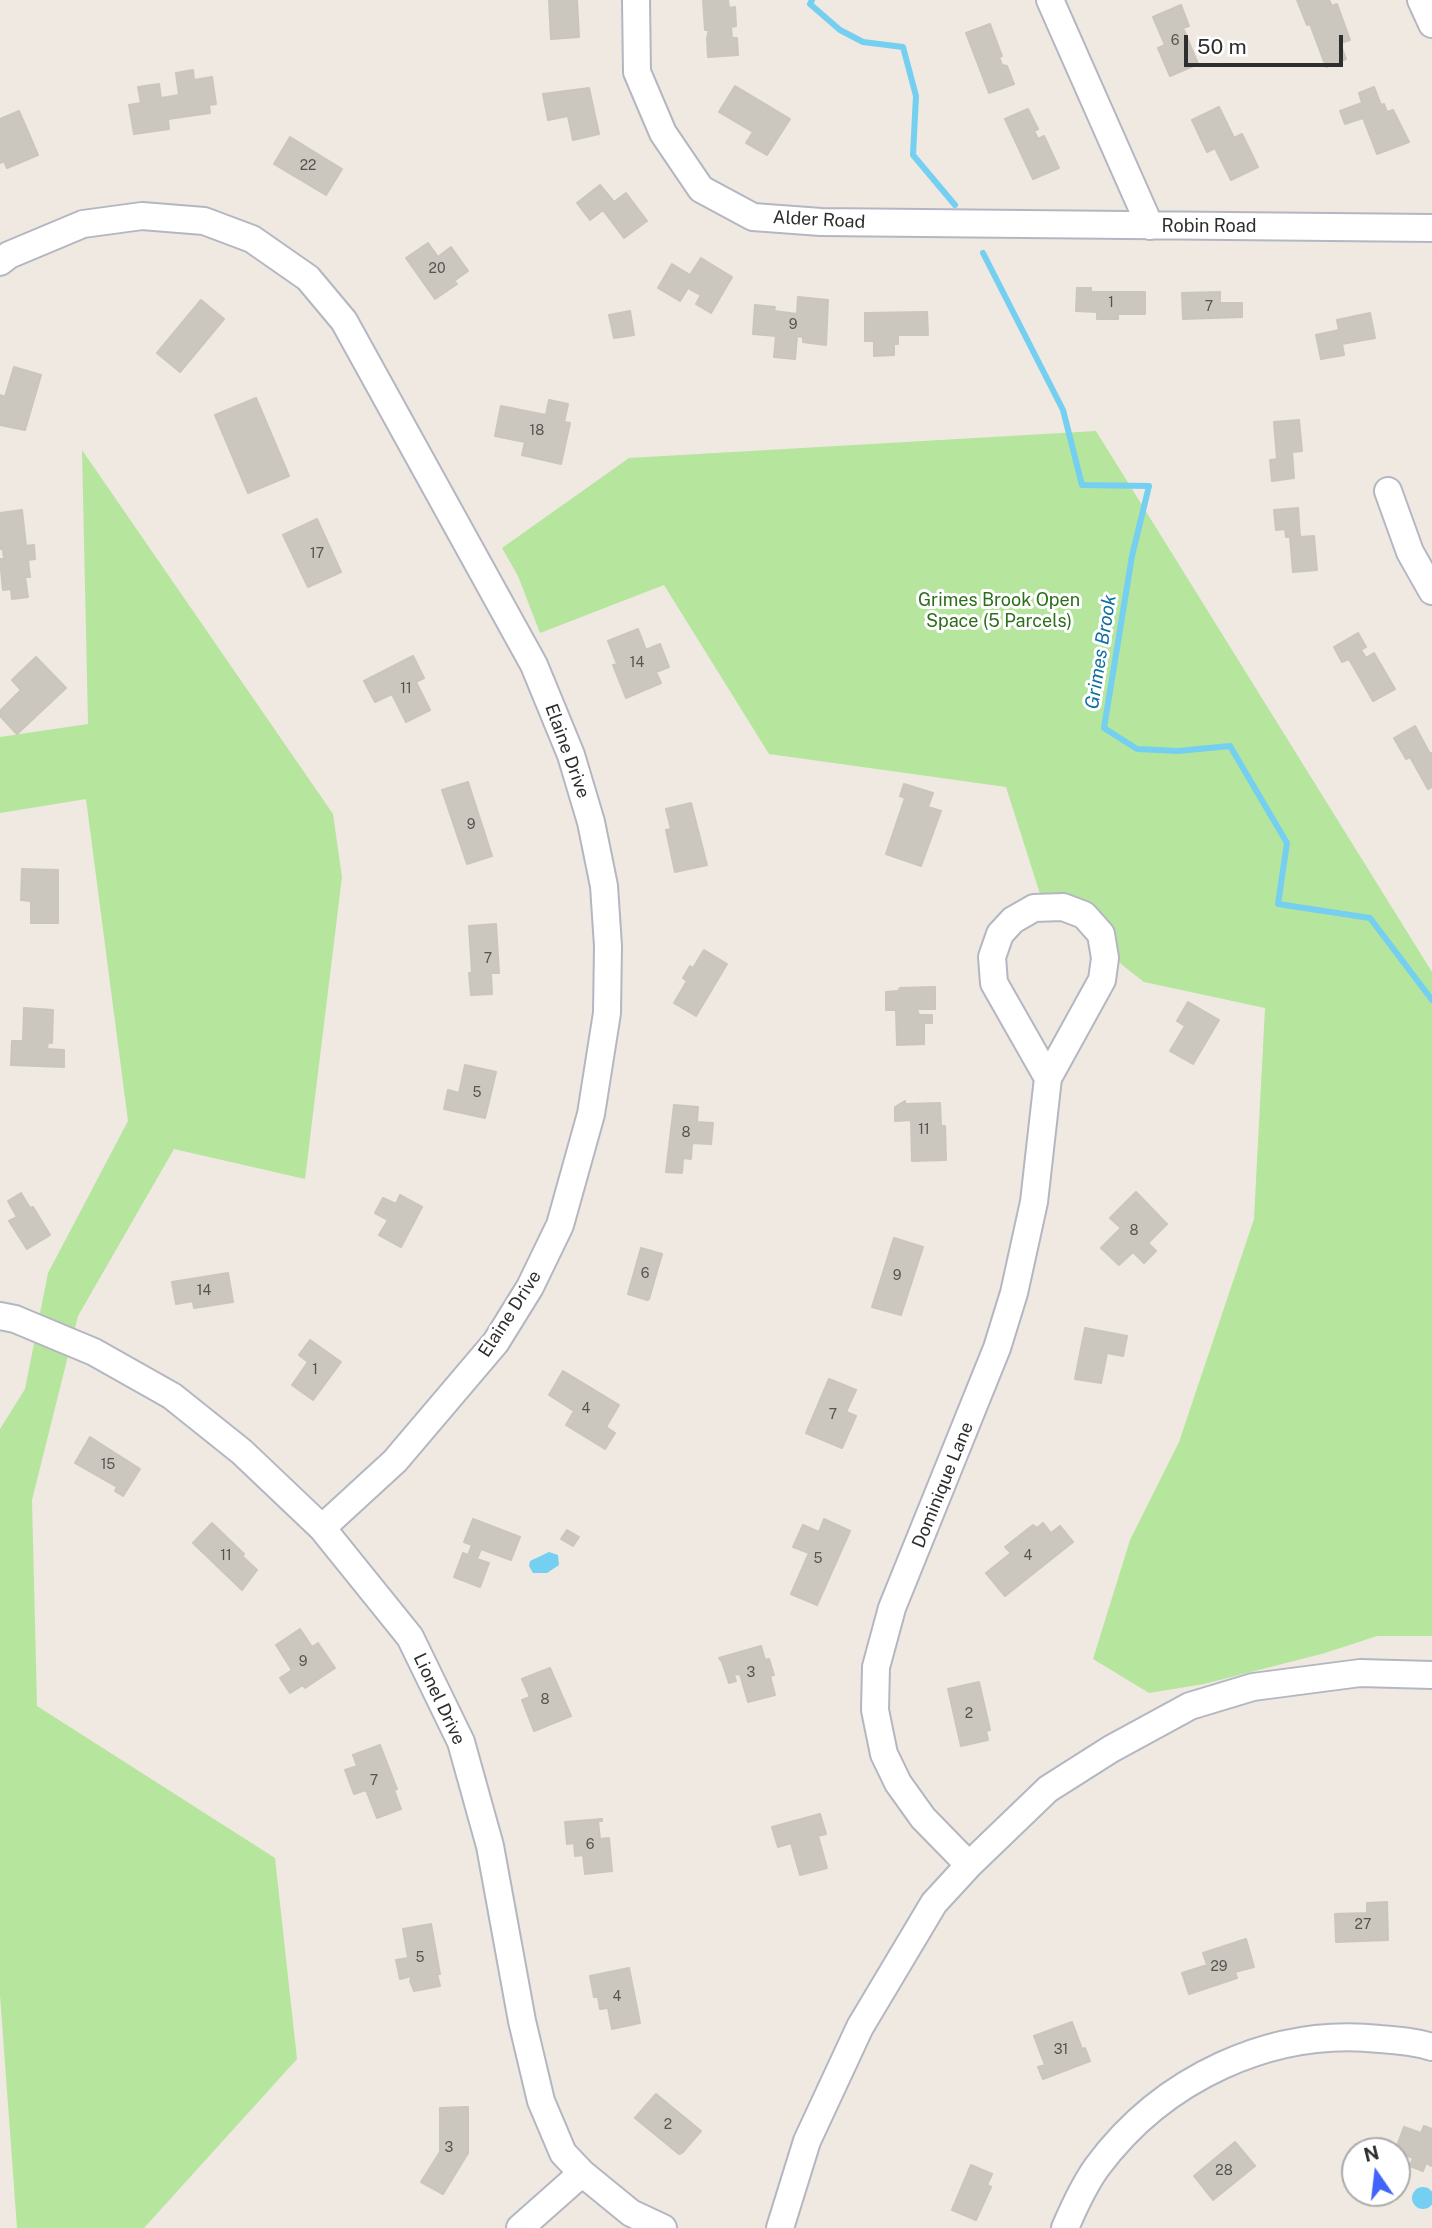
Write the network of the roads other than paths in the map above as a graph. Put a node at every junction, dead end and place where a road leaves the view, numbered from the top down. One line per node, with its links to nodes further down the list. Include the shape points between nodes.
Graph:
1 (636, 0): 5 (street, Alder Road, via 637,72 663,133 701,189 754,217)
2 (1050, 0): 5 (street, Robin Road)
3 (1422, 0): 4 (street)
4 (1432, 24)
5 (1150, 226): 6 (street, Robin Road)
6 (1432, 228)
7 (0, 262): 12 (street, Elaine Drive, via 83,224 142,216 204,222 253,239 308,278 344,321 534,665 571,755 592,822 604,886 607,1013 591,1114 560,1225 496,1342 395,1461)
8 (1388, 491): 9 (street, via 1410,552)
9 (1432, 591)
10 (1048, 1078): 10 (street, Dominique Lane, via 1102,980 1105,958 1101,934 1084,915 1063,907 1034,908 1013,920 1000,934 992,957 994,983); 14 (street, Dominique Lane, via 1034,1202 1014,1293 997,1348 892,1608 876,1667 875,1710 884,1754 923,1818)
11 (0, 1316): 12 (street, Lionel Drive, via 94,1352 172,1396 242,1452)
12 (322, 1528): 16 (street, Lionel Drive, via 410,1637 461,1742 490,1846 541,2101 564,2154)
13 (1432, 1675): 14 (street, via 1360,1673 1253,1687 1190,1706 1048,1789)
14 (969, 1865): 19 (street, via 934,1903 860,2027 807,2141)
15 (1432, 2047): 20 (street, via 1354,2036 1317,2038 1268,2047 1222,2065 1159,2102 1125,2135 1097,2168)
16 (582, 2173): 17 (street); 18 (street, Lionel Drive, via 631,2213)
17 (520, 2228)
18 (663, 2228)
19 (780, 2228)
20 (1065, 2228)

